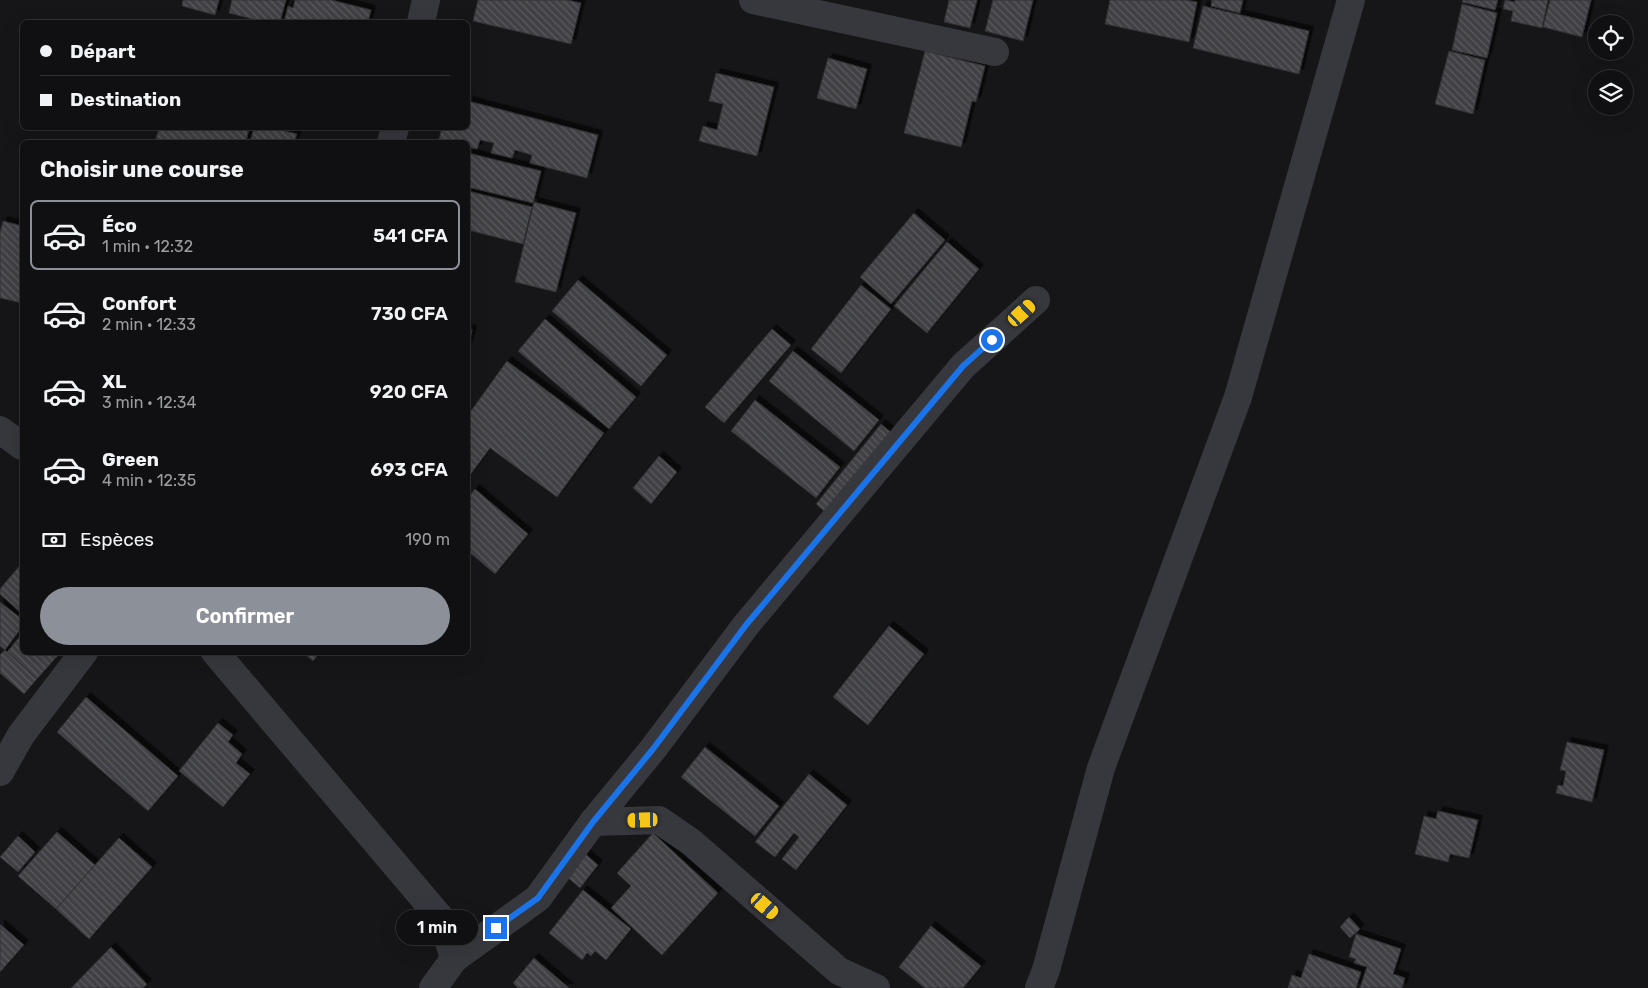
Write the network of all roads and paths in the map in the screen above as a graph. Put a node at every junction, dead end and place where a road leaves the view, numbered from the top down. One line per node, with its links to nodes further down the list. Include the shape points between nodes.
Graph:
1 (426, 0): 4 (street)
2 (753, 0): 5 (street)
3 (1352, 0): 17 (street, via 1238,397 1101,768)
4 (421, 20)
5 (995, 52)
6 (1036, 300): 12 (street, via 956,374 746,625 653,749)
7 (0, 430): 8 (street)
8 (20, 445)
9 (82, 655): 11 (street, via 21,735)
10 (218, 655): 13 (street, via 443,922)
11 (0, 772)
12 (593, 822): 13 (street, via 538,898); 14 (street, via 659,820 691,842)
13 (454, 959): 15 (street)
14 (835, 979): 16 (street)
15 (433, 988)
16 (876, 988)
17 (1039, 988)

